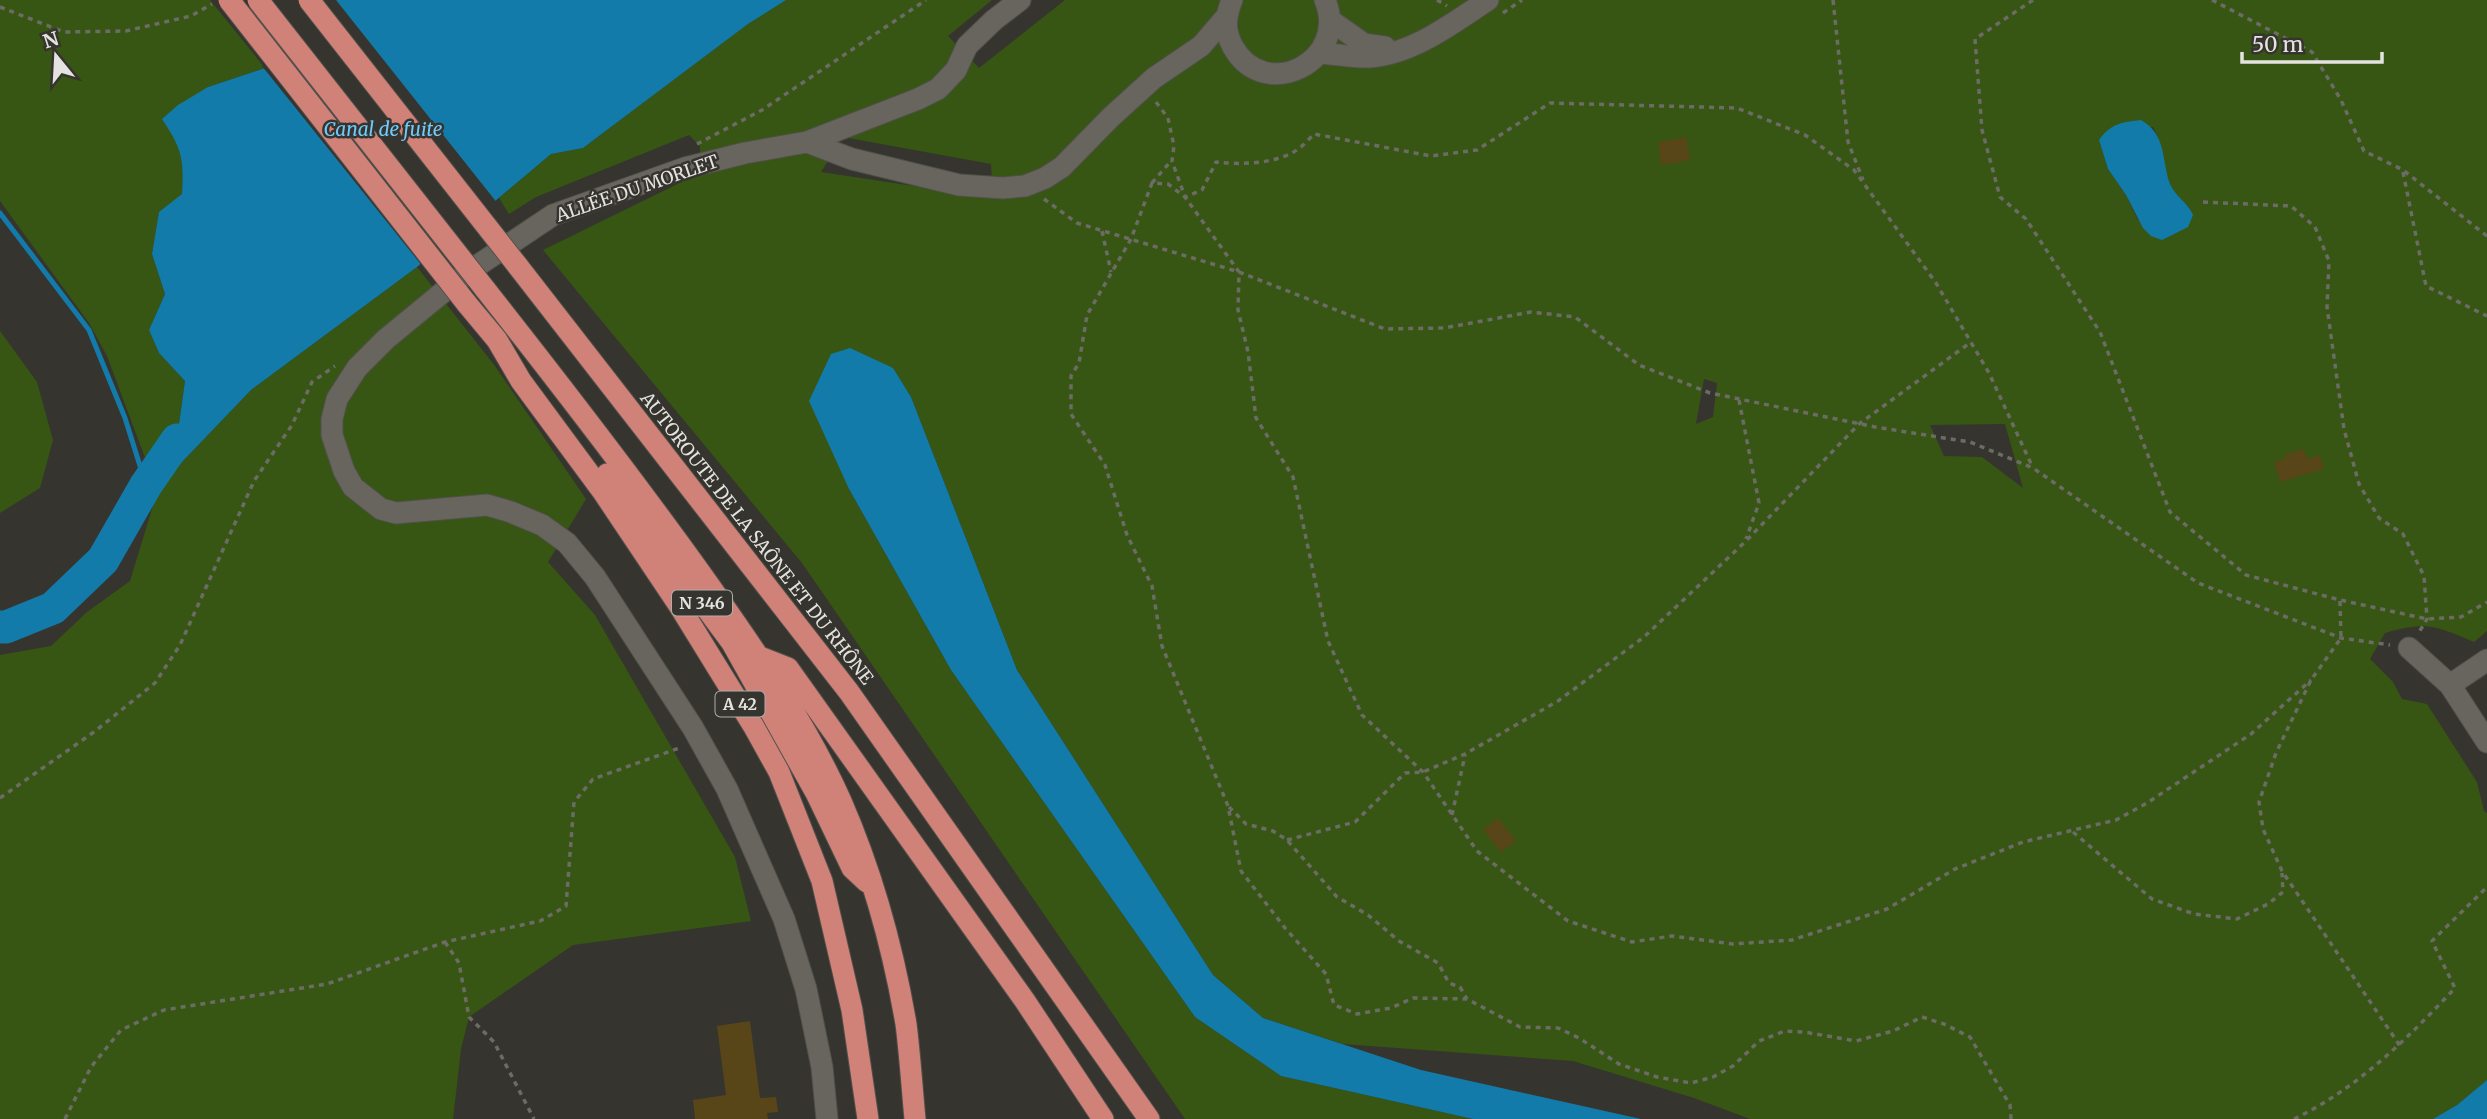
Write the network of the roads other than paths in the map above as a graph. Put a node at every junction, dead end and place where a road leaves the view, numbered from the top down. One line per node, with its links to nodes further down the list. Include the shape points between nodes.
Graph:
1 (229, 0): 13 (highway, A 42, bridge)
2 (258, 0): 15 (highway, N 346, bridge, via 627,470)
3 (309, 0): 24 (highway, AUTOROUTE DE LA SAÔNE ET DU RHÔNE, bridge, via 849,692)
4 (1020, 0): 12 (street, ALLÉE DU MORLET, via 967,46 956,70 938,89)
5 (1488, 0): 9 (street)
6 (1228, 9): 8 (street); 11 (street, via 1227,35)
7 (1328, 10): 9 (street, via 1364,44); 10 (street, via 1328,36)
8 (1200, 46): 11 (street); 12 (street, via 1144,86 1062,167 1025,186 959,186 852,159)
9 (1405, 50): 10 (street, via 1370,57)
10 (1320, 53): 11 (street, via 1295,71 1277,74 1254,69)
11 (1239, 58)
12 (807, 142): 20 (street, ALLÉE DU MORLET, via 685,168 553,215 465,274 386,339 357,368 337,399 332,435 353,487 381,509 396,513 486,505 511,512 542,525 567,543 595,577 727,789 779,908 806,989)
13 (496, 340): 19 (highway, N 346, via 529,374 732,643 816,793 852,868); 21 (highway, A 42, via 680,607 779,772 822,881 852,1010)
14 (2409, 648): 17 (street)
15 (760, 657): 19 (highway, N 346, via 840,800); 23 (highway, via 788,668)
16 (2487, 660): 17 (street)
17 (2450, 685): 18 (street)
18 (2487, 742)
19 (873, 887): 22 (highway, N 346, via 906,1026)
20 (827, 1119)
21 (868, 1119)
22 (915, 1119)
23 (1103, 1119)
24 (1149, 1119)

